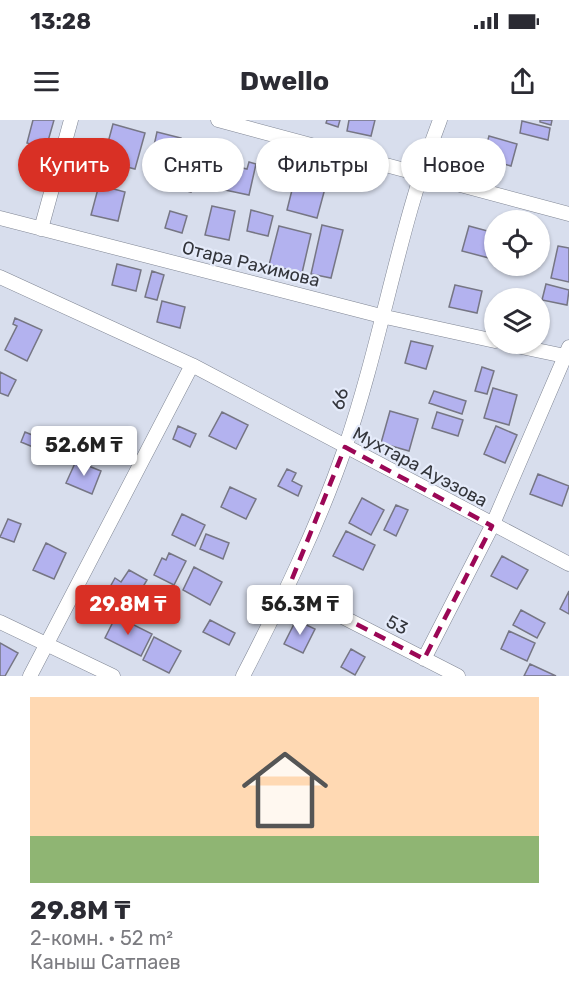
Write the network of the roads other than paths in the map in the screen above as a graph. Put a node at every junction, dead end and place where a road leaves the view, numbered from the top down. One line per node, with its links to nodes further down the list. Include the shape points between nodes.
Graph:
1 (71, 120): 10 (street)
2 (218, 120): 5 (street)
3 (440, 120): 4 (street, 66)
4 (433, 138)
5 (401, 170)
6 (414, 192): 12 (street, 66)
7 (484, 192): 8 (street)
8 (569, 214)
9 (0, 218): 10 (street, Отара Рахимова)
10 (41, 229): 12 (street, Отара Рахимова)
11 (0, 277): 16 (street, Мухтара Ауэзова)
12 (381, 316): 13 (street, Отара Рахимова); 17 (street, 66)
13 (484, 339)
14 (550, 351): 15 (street)
15 (568, 354): 18 (street)
16 (192, 365): 17 (street, Мухтара Ауэзова); 22 (street)
17 (345, 447): 18 (street, Мухтара Ауэзова); 20 (street, 66)
18 (492, 526): 19 (street, Мухтара Ауэзова); 23 (street)
19 (569, 564)
20 (288, 589): 23 (street, 53); 26 (street, 66)
21 (0, 622): 22 (street)
22 (46, 644): 24 (street); 25 (street)
23 (424, 659): 27 (street, 53)
24 (30, 676)
25 (113, 676)
26 (243, 676)
27 (458, 676)

